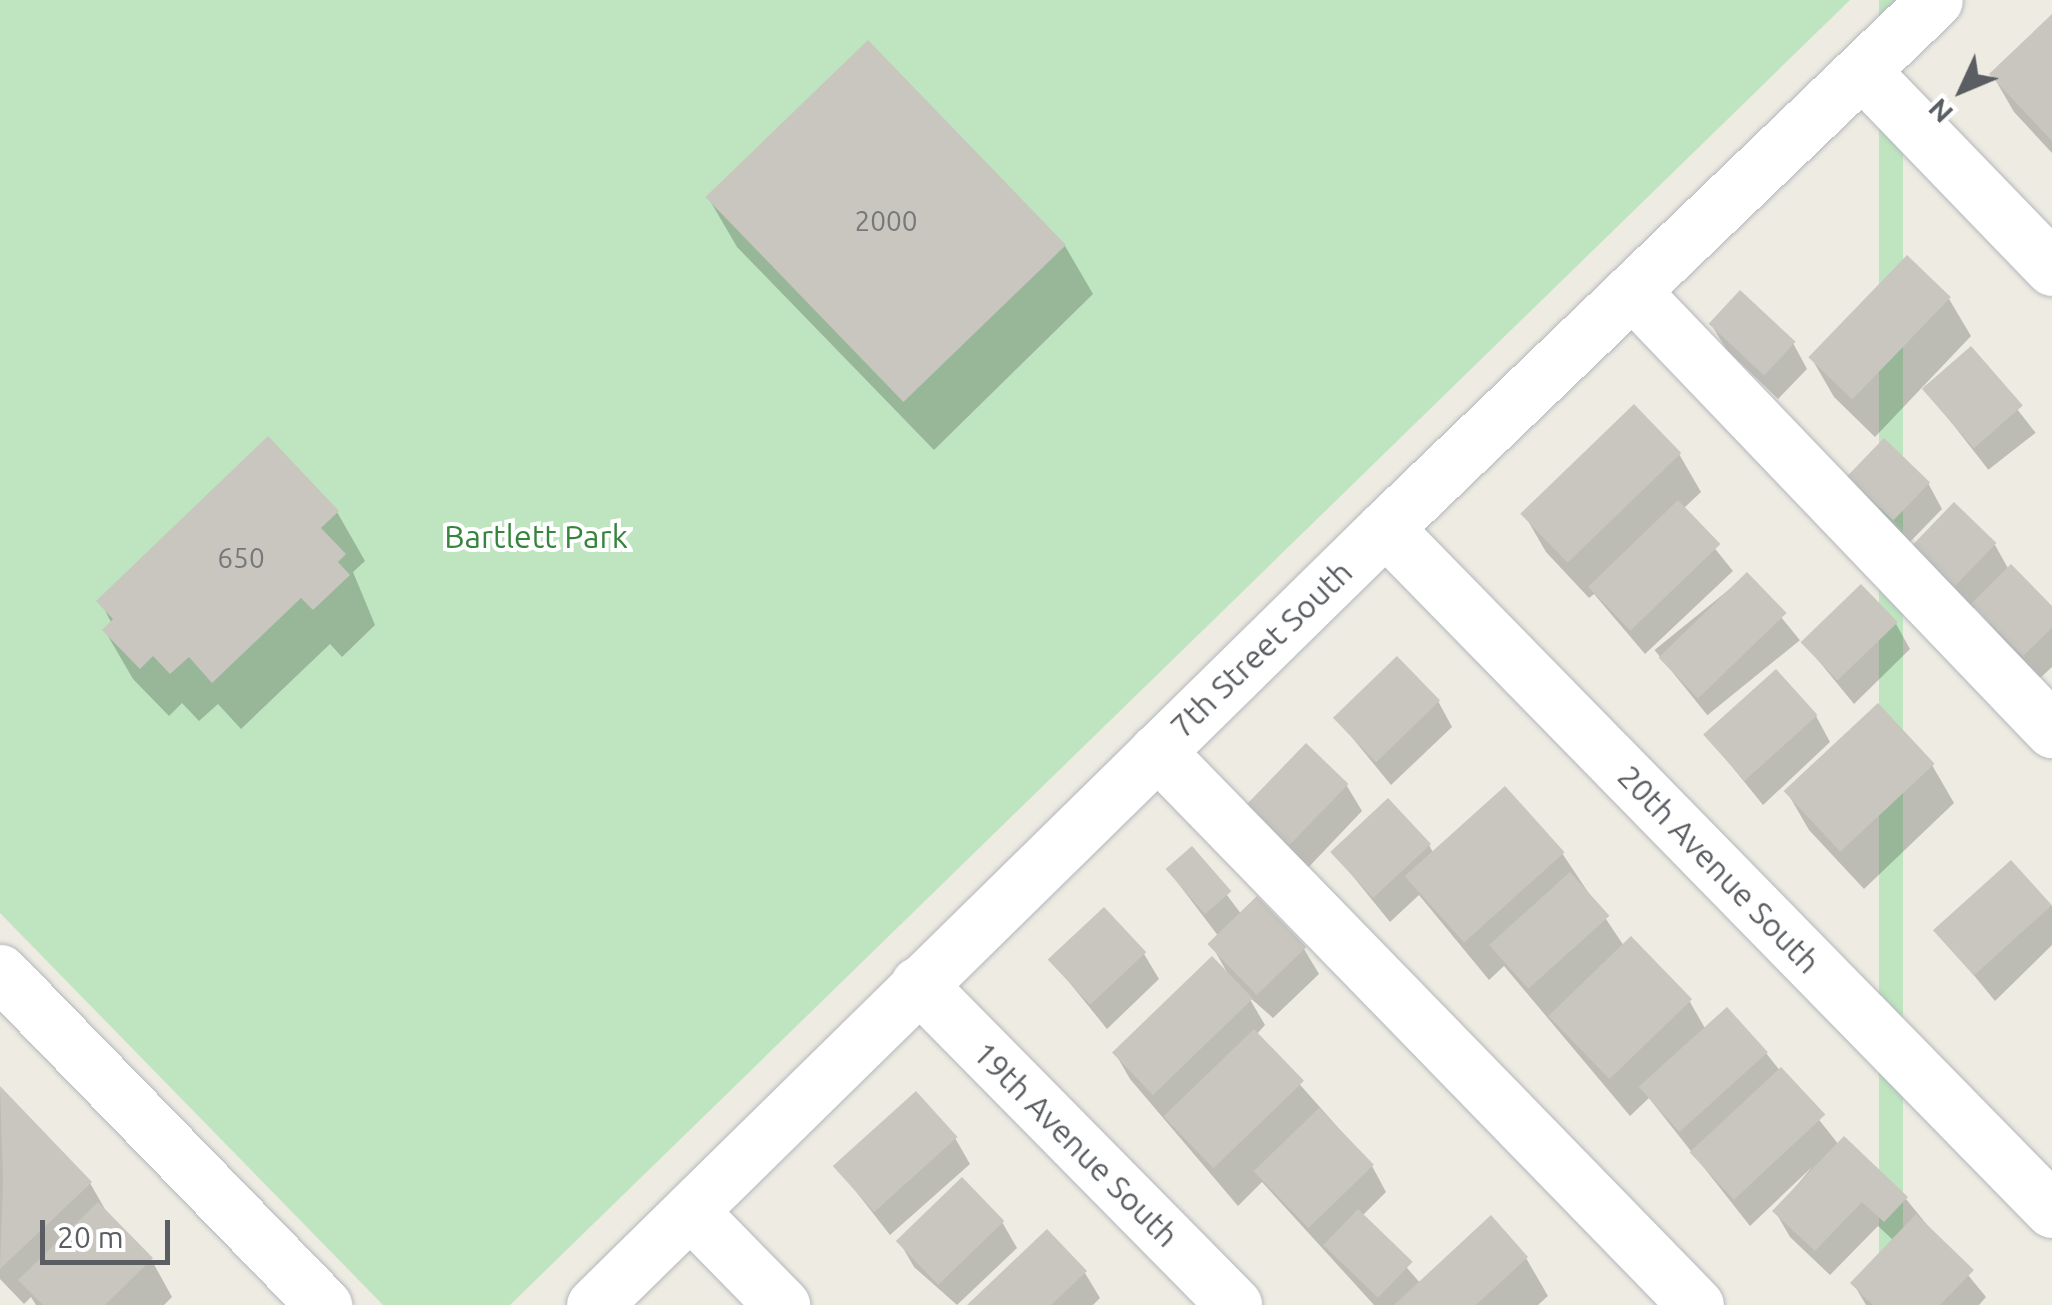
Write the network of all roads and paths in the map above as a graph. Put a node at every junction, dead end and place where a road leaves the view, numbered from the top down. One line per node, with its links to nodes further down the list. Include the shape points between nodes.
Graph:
1 (1935, 0): 2 (street, 7th Street South)
2 (1862, 71): 3 (street); 4 (street, 7th Street South)
3 (2052, 268)
4 (1632, 291): 5 (street, 7th Street South); 6 (street)
5 (1385, 528): 7 (street, 7th Street South); 11 (street, 20th Avenue South)
6 (2052, 730)
7 (1157, 750): 9 (street, 7th Street South); 16 (street)
8 (0, 972): 12 (street)
9 (918, 984): 10 (street, 7th Street South); 15 (street, 19th Avenue South)
10 (690, 1210): 13 (street, 7th Street South); 14 (street)
11 (2052, 1210)
12 (324, 1305)
13 (594, 1305)
14 (782, 1305)
15 (1234, 1305)
16 (1696, 1305)

